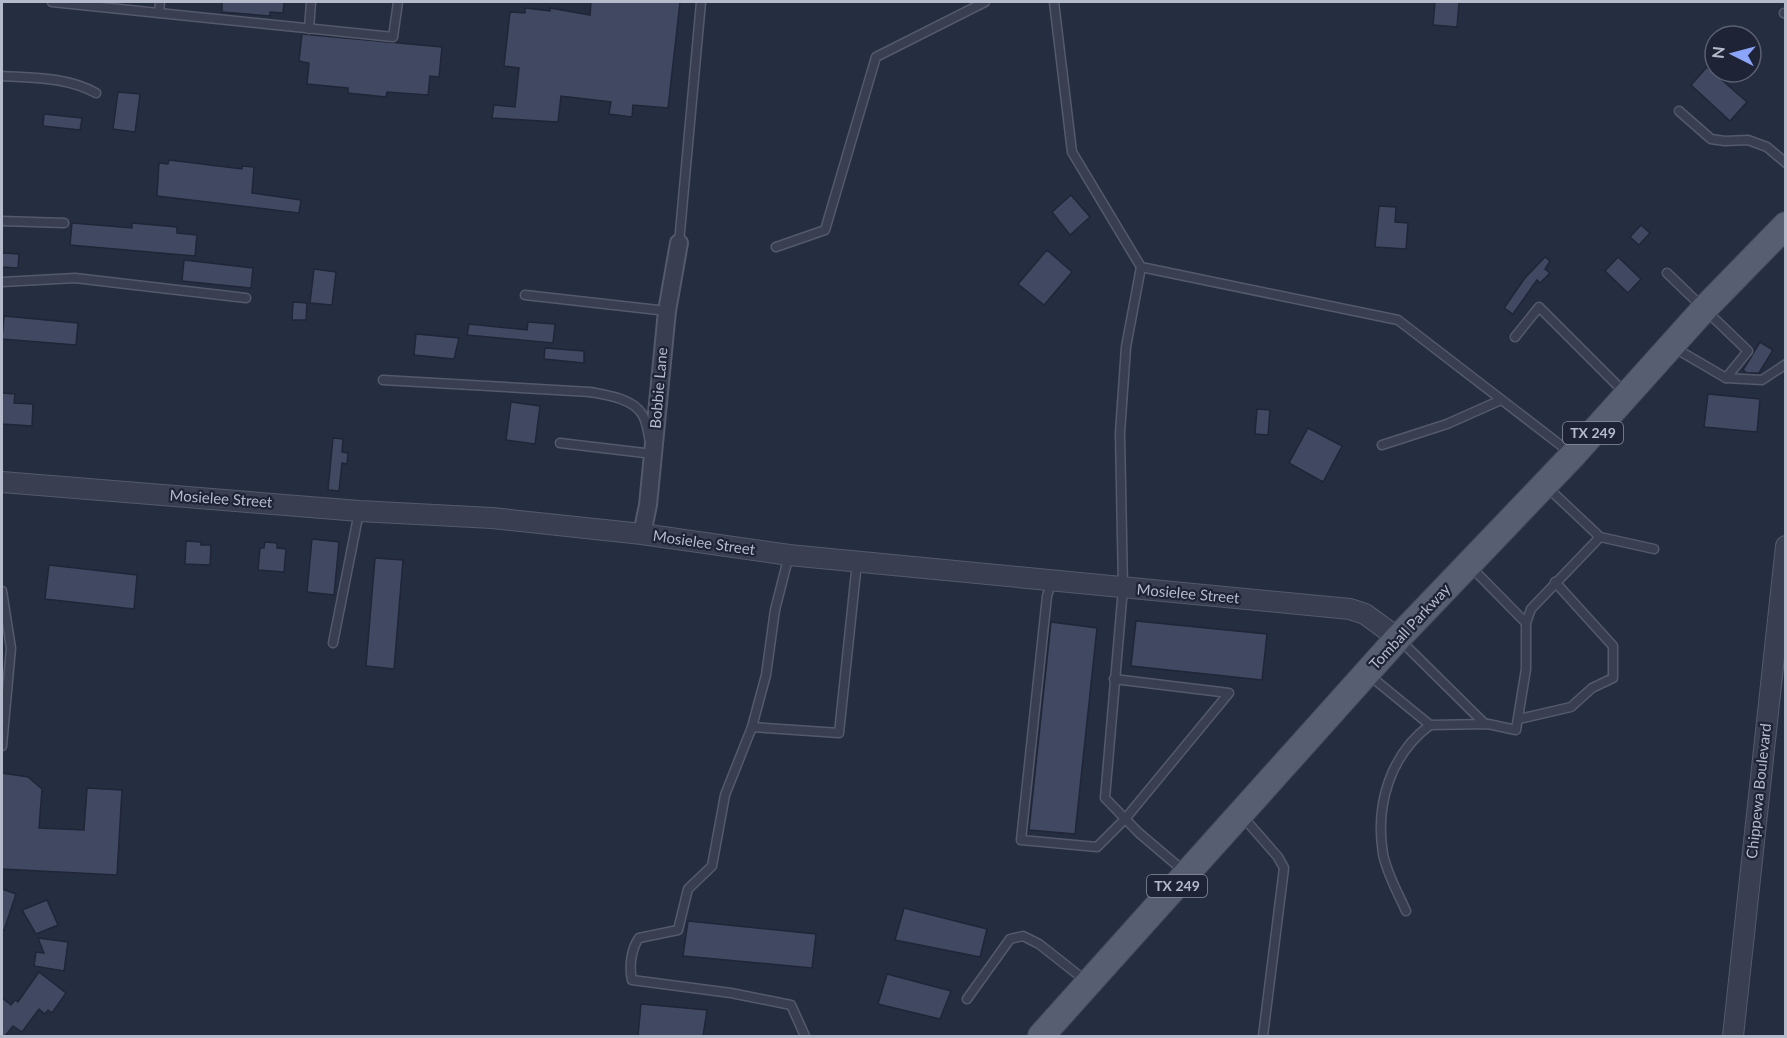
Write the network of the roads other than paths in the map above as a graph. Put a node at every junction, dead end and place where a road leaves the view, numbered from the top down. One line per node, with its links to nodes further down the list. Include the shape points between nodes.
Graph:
1 (52, 2): 8 (lane)
2 (160, 2): 8 (lane)
3 (311, 2): 9 (lane)
4 (398, 2): 9 (lane, via 393,37)
5 (701, 2): 17 (lane)
6 (986, 2): 18 (lane, via 876,57 825,230)
7 (1054, 2): 19 (lane, via 1072,152)
8 (159, 13): 9 (lane)
9 (309, 29)
10 (2, 76): 11 (lane, via 79,84)
11 (96, 93)
12 (1679, 111): 13 (lane, via 1711,139 1748,140 1767,147)
13 (1785, 164)
14 (2, 221): 15 (lane)
15 (64, 223)
16 (1784, 229): 24 (main road, Tomball Parkway / TX 249)
17 (679, 243): 25 (street, Bobbie Lane)
18 (777, 247)
19 (1141, 267): 32 (lane, via 1398,320); 49 (lane, via 1125,347 1120,433)
20 (1667, 273): 24 (lane)
21 (2, 282): 23 (lane, via 75,278)
22 (525, 295): 25 (lane)
23 (246, 298)
24 (1705, 308): 27 (main road, Tomball Parkway / TX 249); 29 (lane, via 1748,351)
25 (667, 311): 36 (street, Bobbie Lane)
26 (1515, 337): 31 (lane, via 1539,307)
27 (1671, 345): 29 (lane); 31 (main road, Tomball Parkway / TX 249)
28 (1785, 364): 29 (lane, via 1762,380)
29 (1726, 378)
30 (383, 380): 36 (lane, via 612,396 642,414)
31 (1627, 395): 35 (main road, Tomball Parkway / TX 249)
32 (1501, 400): 34 (lane, via 1447,424); 35 (lane)
33 (560, 443): 36 (lane)
34 (1382, 445)
35 (1573, 455): 38 (main road, Tomball Parkway / TX 249)
36 (653, 456): 40 (street, Bobbie Lane)
37 (2, 482): 39 (street, Mosielee Street)
38 (1545, 484): 41 (lane); 46 (main road, Tomball Parkway / TX 249)
39 (359, 512): 40 (street, Mosielee Street, via 492,518); 53 (lane)
40 (642, 534): 44 (street, Mosielee Street)
41 (1600, 537): 43 (lane); 48 (lane)
42 (1785, 546): 70 (street, Chippewa Boulevard)
43 (1654, 549)
44 (789, 555): 45 (street, Mosielee Street); 59 (lane)
45 (857, 562): 47 (street, Mosielee Street); 59 (lane, via 839,733)
46 (1469, 564): 51 (lane); 52 (main road, Tomball Parkway / TX 249)
47 (1052, 581): 49 (street, Mosielee Street); 62 (lane, via 1047,597 1021,840 1097,848)
48 (1555, 582): 51 (lane, via 1531,609); 56 (lane, via 1613,646 1613,678 1592,688 1571,707)
49 (1123, 588): 52 (street, Mosielee Street, via 1350,609 1365,614); 55 (lane)
50 (2, 591): 60 (lane, via 11,648)
51 (1526, 622): 56 (lane, via 1526,669)
52 (1398, 638): 54 (main road, Tomball Parkway / TX 249); 57 (lane)
53 (333, 643)
54 (1367, 674): 58 (lane); 61 (main road, Tomball Parkway / TX 249)
55 (1114, 679): 62 (lane, via 1105,798); 62 (lane, via 1229,693)
56 (1519, 719): 57 (lane, via 1516,730)
57 (1485, 724): 58 (lane)
58 (1430, 725): 64 (lane, via 1410,743 1395,765 1386,790 1384,856)
59 (752, 727): 67 (lane, via 725,795 712,866 688,889 678,930 639,938 634,945 632,980 791,1005)
60 (2, 746)
61 (1241, 814): 63 (main road, Tomball Parkway / TX 249); 69 (lane, via 1284,868)
62 (1125, 819): 63 (lane)
63 (1188, 874): 65 (main road, Tomball Parkway / TX 249)
64 (1406, 911)
65 (1089, 983): 66 (lane, via 1023,936 1010,939); 68 (main road, Tomball Parkway / TX 249)
66 (967, 999)
67 (806, 1036)
68 (1041, 1036)
69 (1263, 1036)
70 (1733, 1036)

